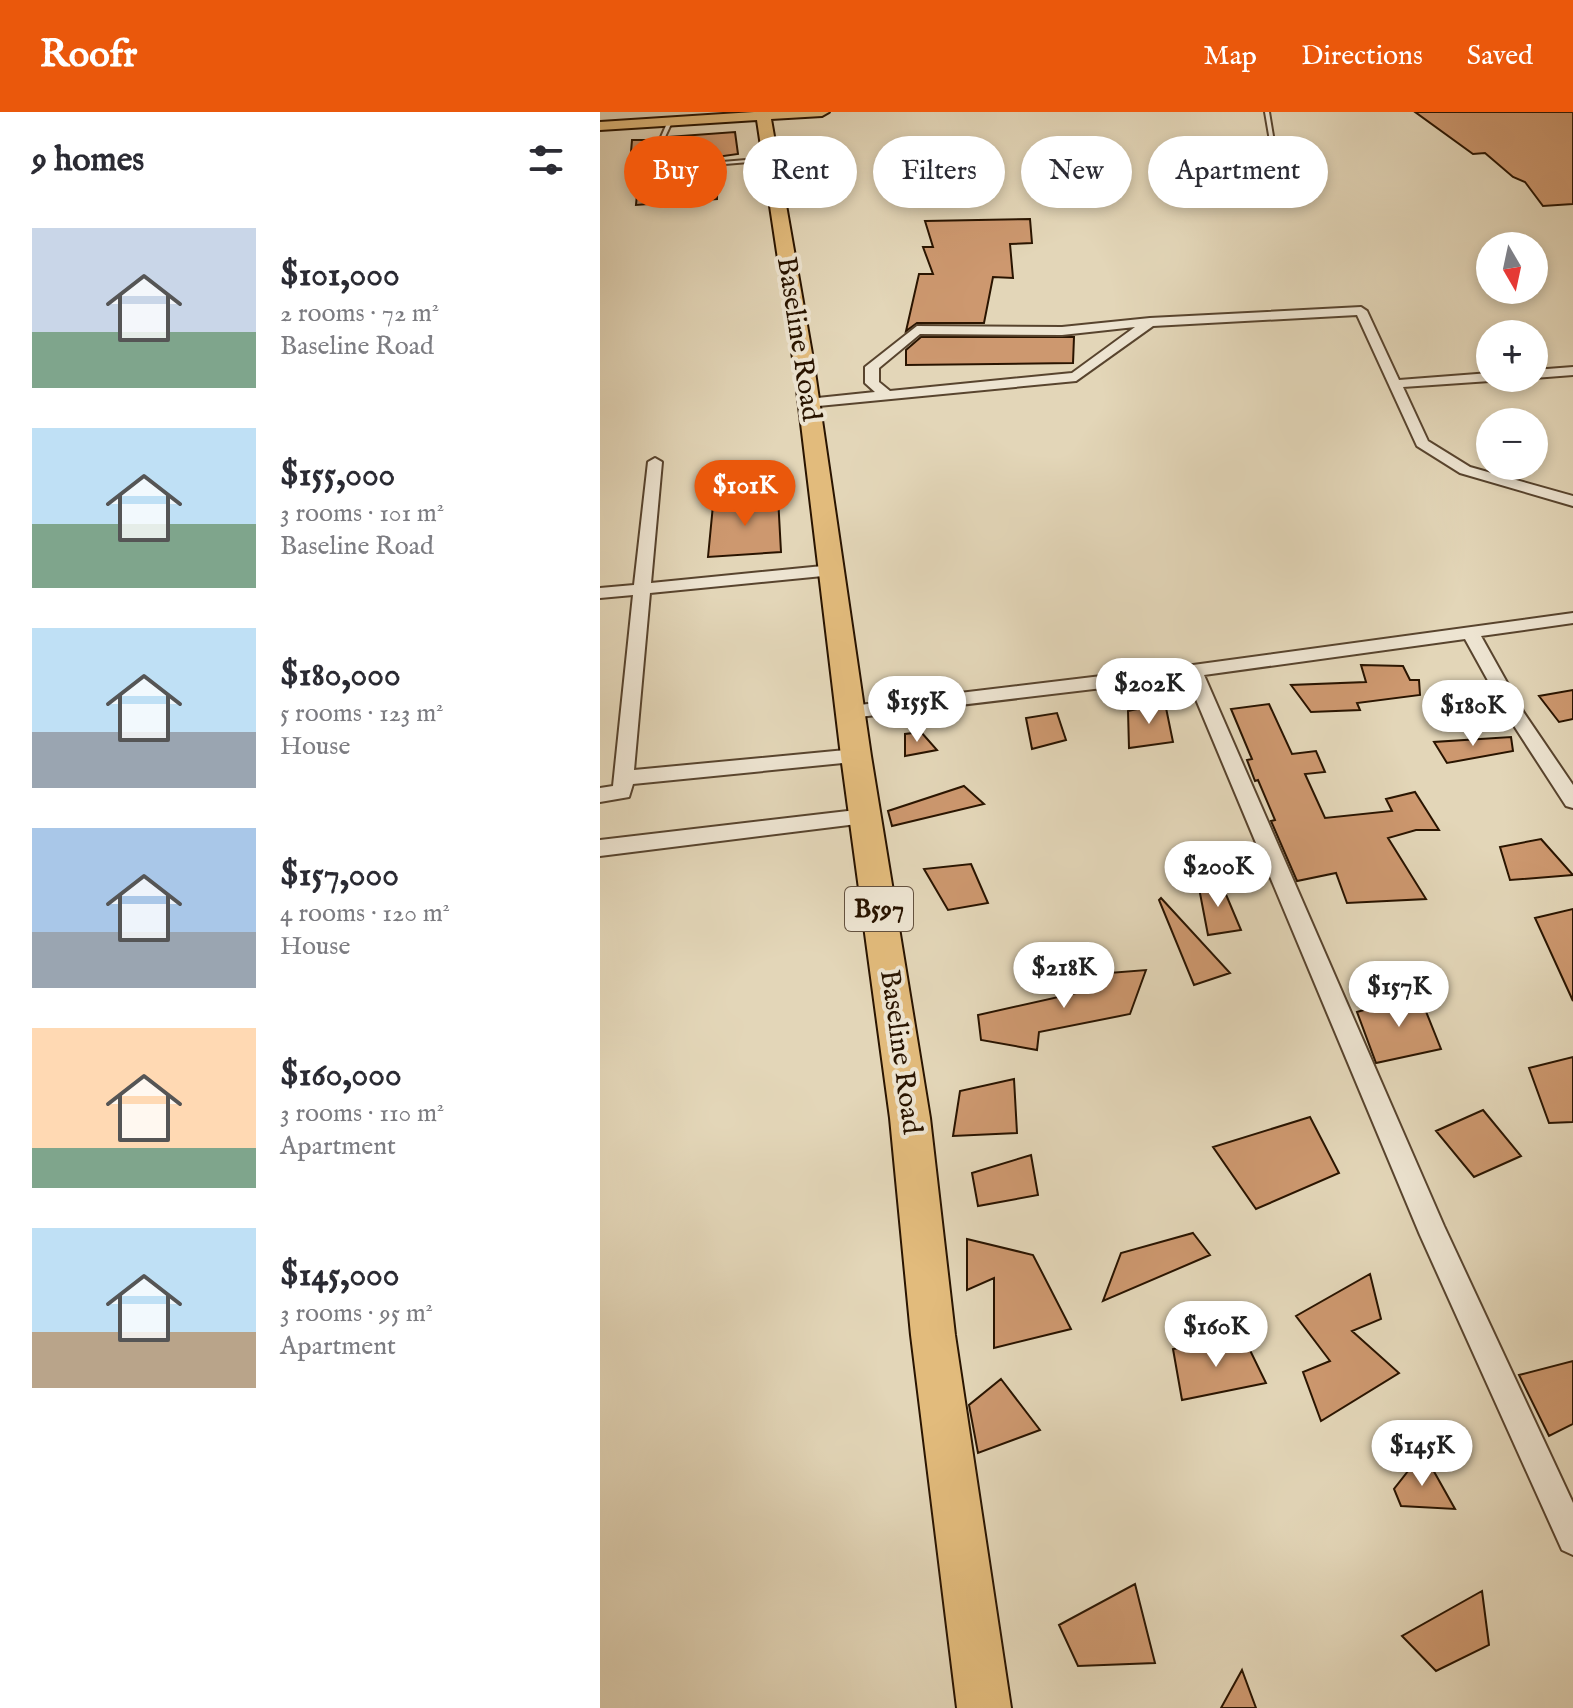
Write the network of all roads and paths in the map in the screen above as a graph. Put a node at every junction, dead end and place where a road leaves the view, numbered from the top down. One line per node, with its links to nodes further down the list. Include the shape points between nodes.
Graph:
1 (822, 112): 3 (main road)
2 (1267, 112): 8 (lane)
3 (764, 114): 4 (main road); 7 (main road, Baseline Road / B597)
4 (670, 122): 5 (main road); 6 (lane)
5 (600, 126)
6 (663, 136)
7 (767, 136)
8 (1271, 136)
9 (778, 208): 16 (main road, Baseline Road / B597)
10 (1150, 322): 14 (street, via 1361,311); 15 (street, via 1076,377); 15 (street, via 1062,331 917,330 872,367 872,383)
11 (1573, 371): 12 (street)
12 (1548, 373)
13 (1476, 378): 14 (street)
14 (1394, 384): 18 (street, via 1422,443 1465,470)
15 (886, 395): 16 (street)
16 (808, 403): 19 (main road, Baseline Road / B597)
17 (655, 462): 20 (street)
18 (1573, 501)
19 (833, 570): 20 (street); 25 (main road, Baseline Road / B597)
20 (644, 588): 21 (street); 27 (street)
21 (600, 593)
22 (1573, 618): 23 (street)
23 (1470, 632): 24 (street); 29 (street)
24 (1193, 671): 25 (street); 32 (street, via 1434,1235)
25 (851, 712): 26 (main road, Baseline Road / B597)
26 (856, 756): 27 (street); 30 (main road, Baseline Road / B597)
27 (623, 778): 28 (street, via 622,792)
28 (600, 795)
29 (1573, 801)
30 (865, 816): 31 (street); 33 (main road, Baseline Road / B597, via 910,1118 933,1335)
31 (600, 848)
32 (1573, 1539)
33 (984, 1708)

